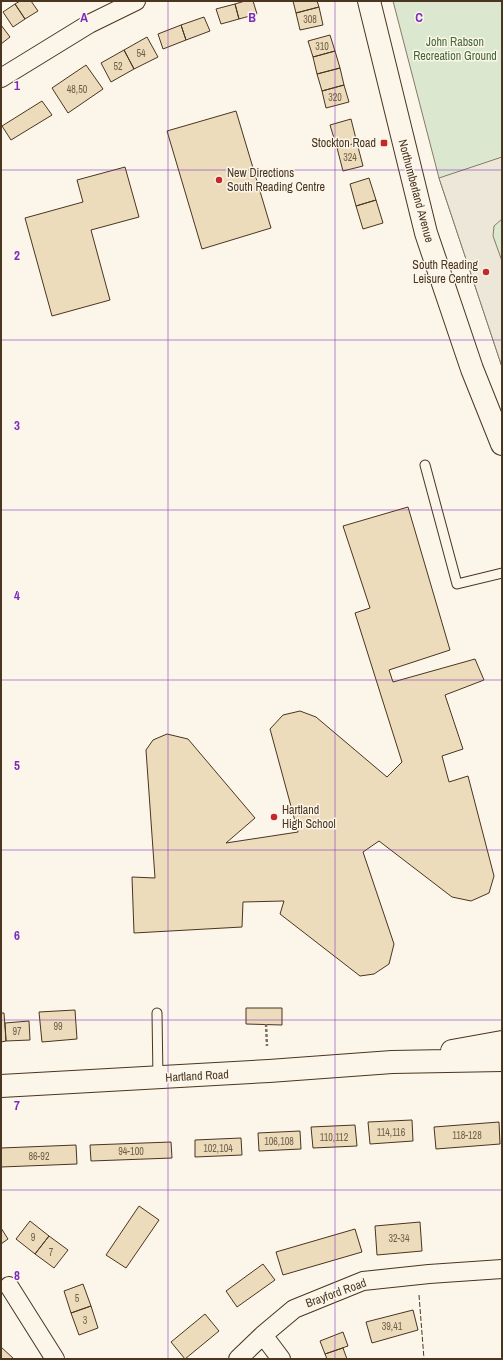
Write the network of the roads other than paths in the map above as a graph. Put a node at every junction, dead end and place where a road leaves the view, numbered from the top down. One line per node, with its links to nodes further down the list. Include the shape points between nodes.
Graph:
1 (135, 1): 3 (street, via 89,24)
2 (369, 1): 4 (street, Northumberland Avenue, via 426,233 472,369)
3 (1, 78)
4 (502, 444)
5 (425, 465): 6 (lane, via 457,584)
6 (502, 572)
7 (157, 1012): 11 (lane)
8 (502, 1042): 10 (street, Hartland Road)
9 (502, 1060): 10 (street, Hartland Road)
10 (392, 1062): 11 (street, Hartland Road)
11 (158, 1078): 12 (street, Hartland Road)
12 (1, 1086)
13 (502, 1269): 15 (street, Brayford Road, via 363,1281 294,1309)
14 (9, 1286): 16 (street)
15 (263, 1334): 17 (street, Brayford Road); 18 (street)
16 (55, 1359)
17 (238, 1359)
18 (281, 1359)

